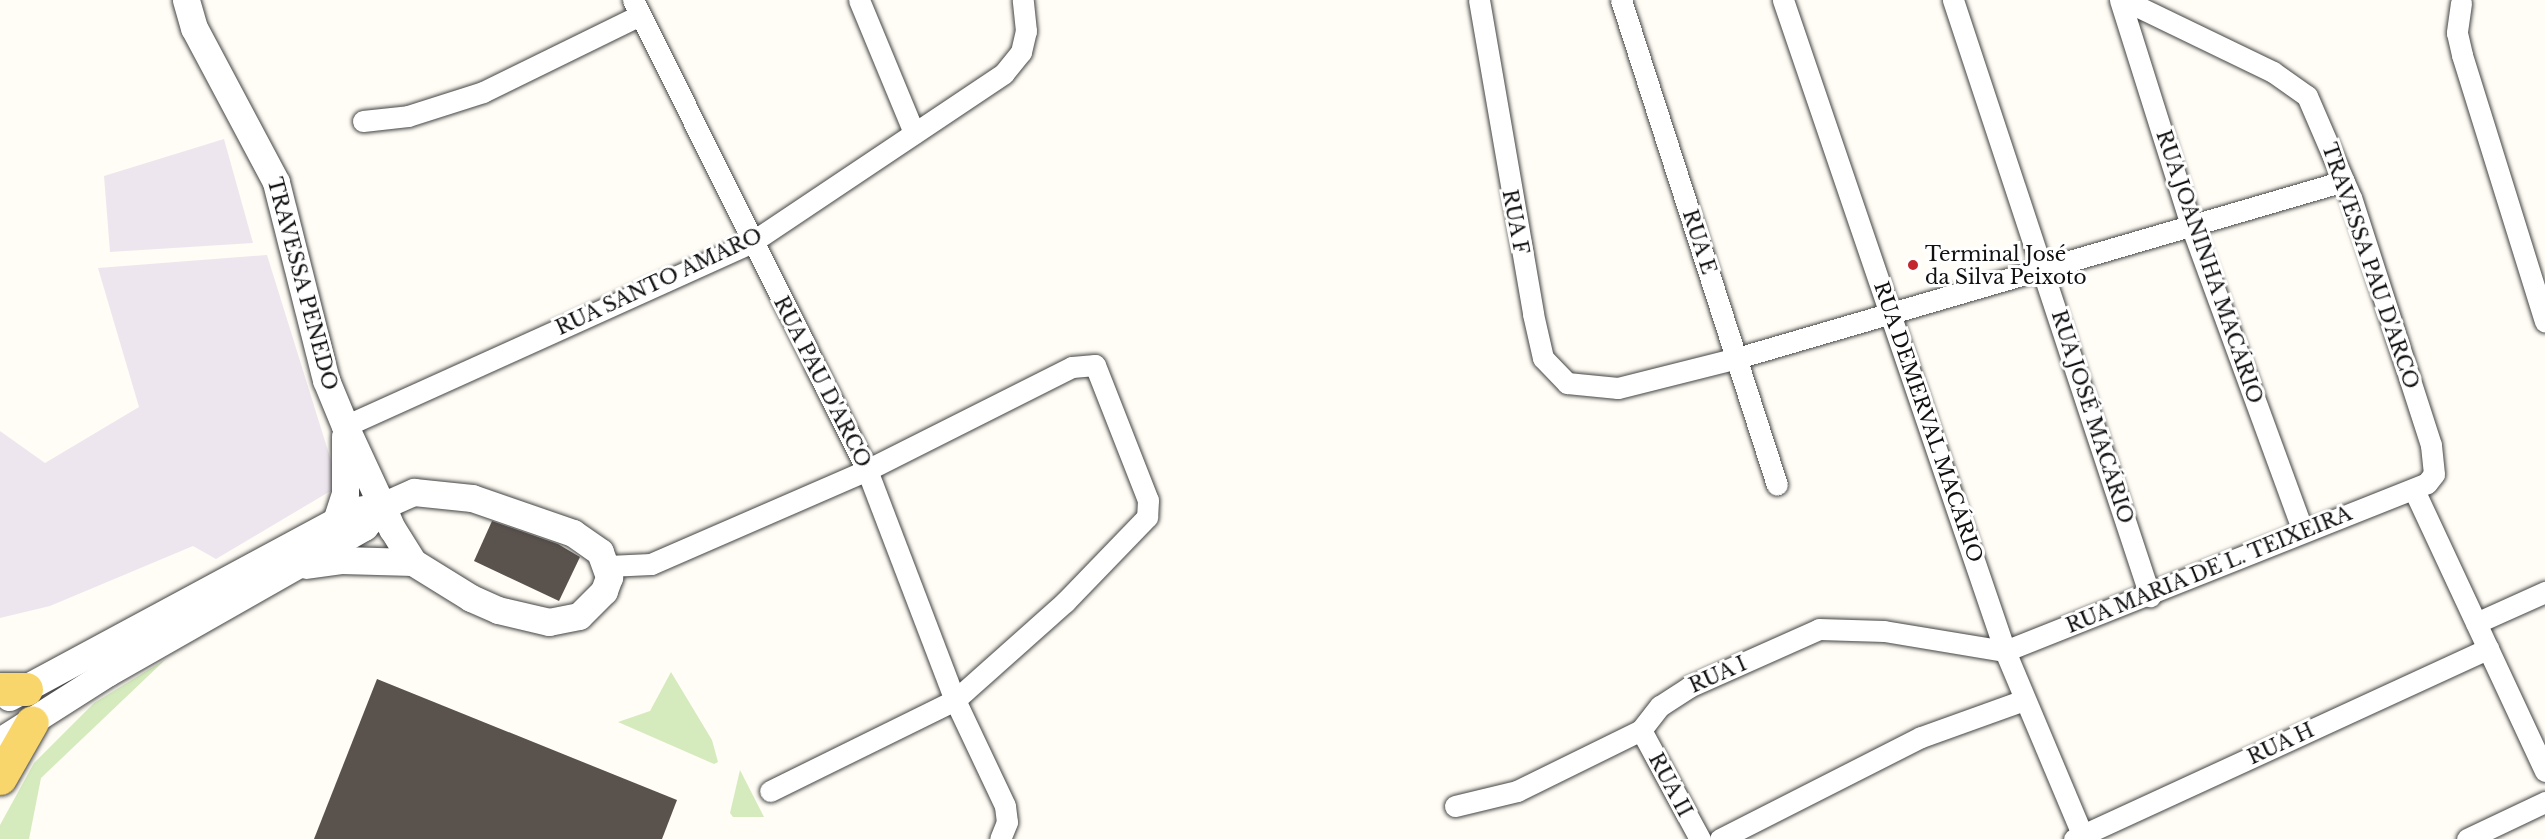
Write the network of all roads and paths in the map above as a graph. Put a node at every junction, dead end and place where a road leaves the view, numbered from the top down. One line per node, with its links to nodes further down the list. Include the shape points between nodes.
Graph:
1 (186, 0): 20 (street, TRAVESSA PENEDO, via 194,28 276,182 318,354)
2 (859, 0): 12 (street)
3 (1023, 0): 12 (street, RUA SANTO AMARO, via 1026,31 1021,52 1004,73)
4 (1479, 0): 19 (street, RUA F, via 1508,188 1543,357 1567,383 1618,388)
5 (1621, 0): 19 (street, RUA E)
6 (1783, 0): 17 (street, RUA DEMERVAL MACÁRIO)
7 (1953, 0): 16 (street, RUA JOSÉ MACÁRIO)
8 (2122, 0): 13 (street, TRAVESSA PAU D'ARCO, via 2293,83 2307,96 2316,113); 14 (street, RUA JOANINHA MACÁRIO)
9 (2461, 3): 18 (street, via 2457,33 2462,55)
10 (637, 7): 11 (street, via 483,92 408,116); 15 (street, RUA PAU D'ARCO)
11 (363, 121)
12 (914, 133): 15 (street, RUA SANTO AMARO)
13 (2344, 181): 14 (street, RUA F); 23 (street, TRAVESSA PAU D'ARCO, via 2435,459 2434,474)
14 (2192, 228): 16 (street, RUA F); 26 (street, RUA JOANINHA MACÁRIO)
15 (752, 242): 20 (street, RUA SANTO AMARO); 21 (street, RUA PAU D'ARCO)
16 (2044, 267): 17 (street, RUA F); 31 (street, RUA JOSÉ MACÁRIO)
17 (1891, 313): 19 (street, RUA F); 34 (street, RUA DEMERVAL MACÁRIO)
18 (2545, 321)
19 (1737, 358): 22 (street, RUA E)
20 (345, 426): 24 (street, TRAVESSA PENEDO); 25 (street, via 345,494)
21 (867, 470): 28 (street, via 651,564); 36 (street, RUA PAU D'ARCO); 36 (street, via 1072,367 1095,365 1148,500 1147,517 1065,602)
22 (1777, 485)
23 (2414, 490): 26 (street, RUA MARIA DE L. TEIXEIRA); 32 (street)
24 (393, 510): 25 (street, via 357,510); 27 (street, TRAVESSA PENEDO); 28 (street, via 425,491 509,509 587,541); 29 (street)
25 (336, 521): 35 (street)
26 (2303, 531): 31 (street, RUA MARIA DE L. TEIXEIRA)
27 (413, 562): 28 (street, via 498,610 549,622 579,616 593,605 604,591); 29 (street, via 341,560)
28 (608, 566)
29 (290, 568): 38 (street)
30 (2545, 592): 32 (street)
31 (2150, 596): 34 (street, RUA MARIA DE L. TEIXEIRA)
32 (2476, 624): 33 (street)
33 (2488, 649): 41 (street); 46 (street, RUA H)
34 (2005, 651): 37 (street, RUA DEMERVAL MACÁRIO); 39 (street, RUA I, via 1884,631 1820,630 1689,687 1660,706)
35 (9, 693)
36 (955, 700): 43 (street); 47 (street, RUA PAU D'ARCO, via 991,772 1007,822)
37 (2024, 700): 46 (street, RUA DEMERVAL MACÁRIO); 49 (street, via 1921,737)
38 (32, 722): 40 (street); 42 (main road)
39 (1641, 730): 45 (street, RUA I, via 1517,791); 48 (street, RUA II)
40 (0, 741)
41 (2545, 771)
42 (0, 778)
43 (770, 791)
44 (2545, 802): 50 (street)
45 (1455, 806)
46 (2080, 838)
47 (1000, 839)
48 (1700, 839)
49 (1720, 839)
50 (2467, 839)

